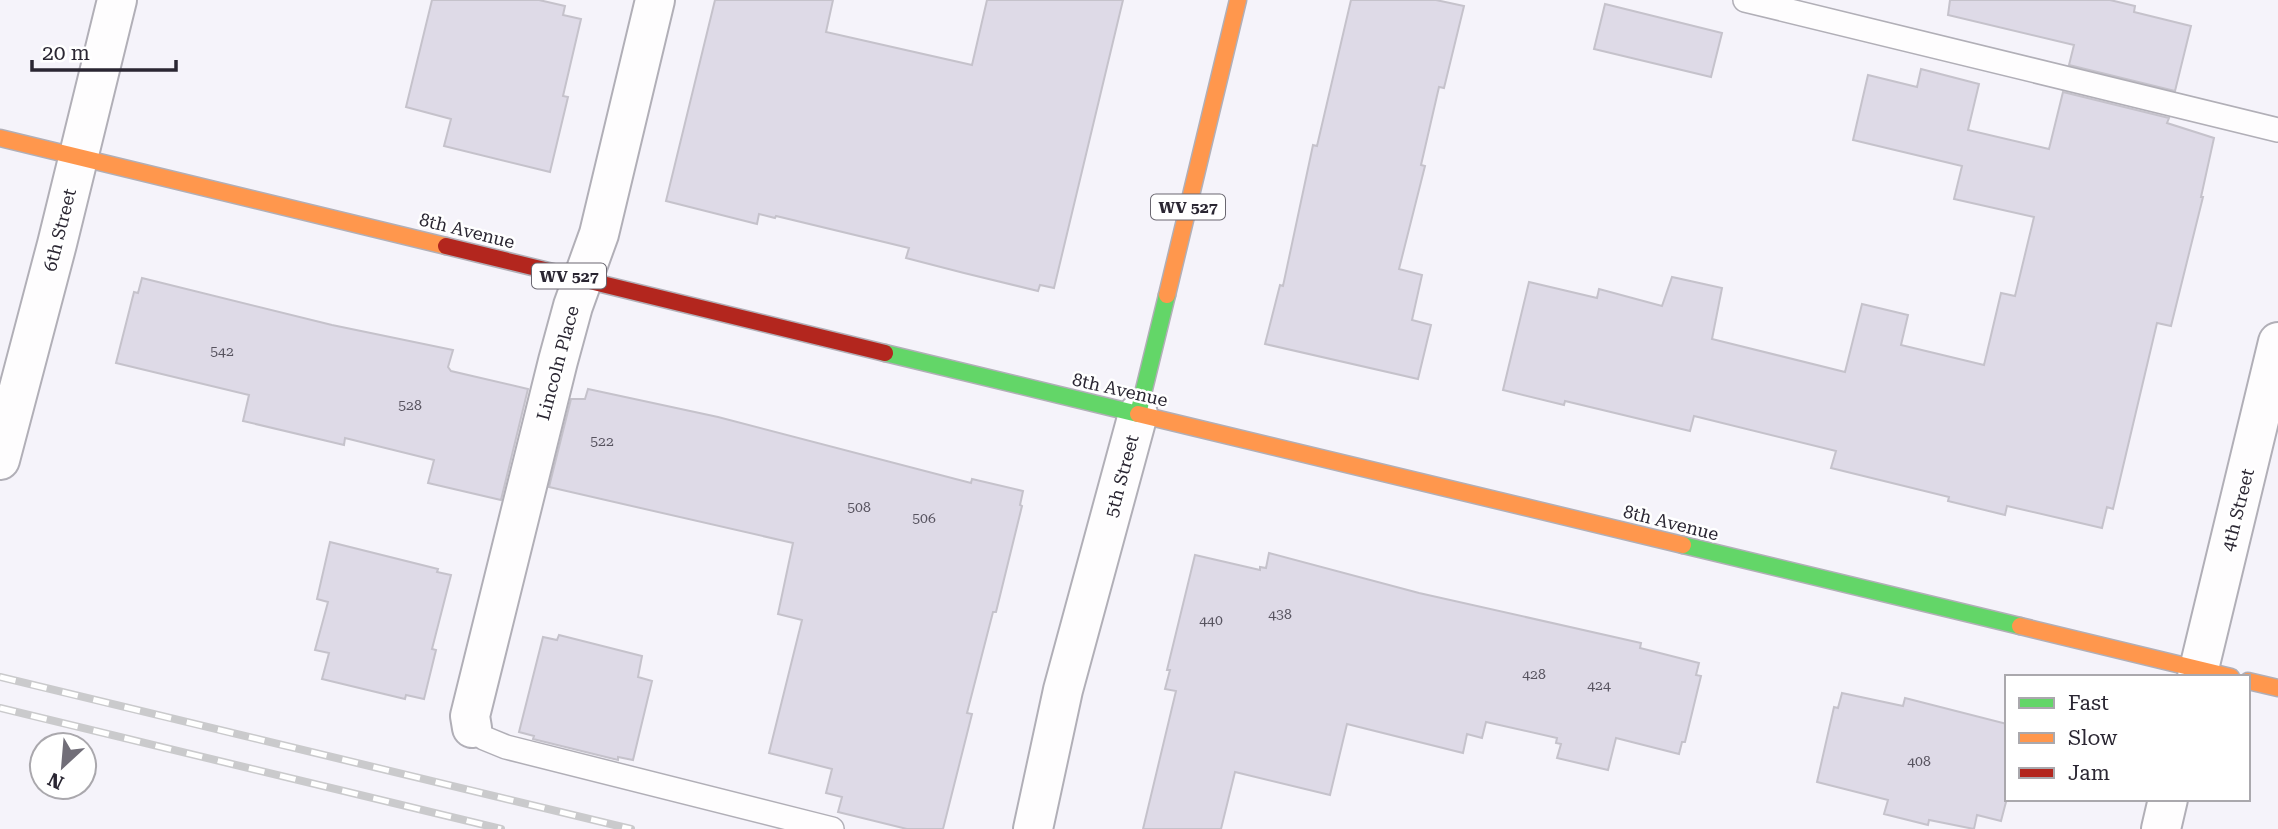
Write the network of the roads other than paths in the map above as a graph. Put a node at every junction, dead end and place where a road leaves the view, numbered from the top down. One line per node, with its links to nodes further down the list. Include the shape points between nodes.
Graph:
1 (117, 0): 7 (street, 6th Street)
2 (654, 0): 8 (street, Lincoln Place, via 599,234)
3 (1238, 0): 10 (main road, 5th Street / WV 527)
4 (1745, 0): 5 (lane)
5 (2278, 130)
6 (0, 138): 7 (main road, 8th Avenue / WV 527)
7 (79, 157): 8 (main road, 8th Avenue / WV 527); 11 (street, 6th Street)
8 (583, 279): 10 (main road, 8th Avenue / WV 527); 15 (street, Lincoln Place, via 558,361 473,703)
9 (2278, 342): 12 (street, 4th Street)
10 (1138, 414): 12 (main road, 8th Avenue); 18 (street, 5th Street, via 1063,690)
11 (0, 460)
12 (2209, 674)
13 (2250, 681): 14 (main road)
14 (2278, 688)
15 (472, 728): 17 (lane, via 506,747)
16 (2168, 801): 19 (street)
17 (832, 829)
18 (1032, 829)
19 (2161, 829)

